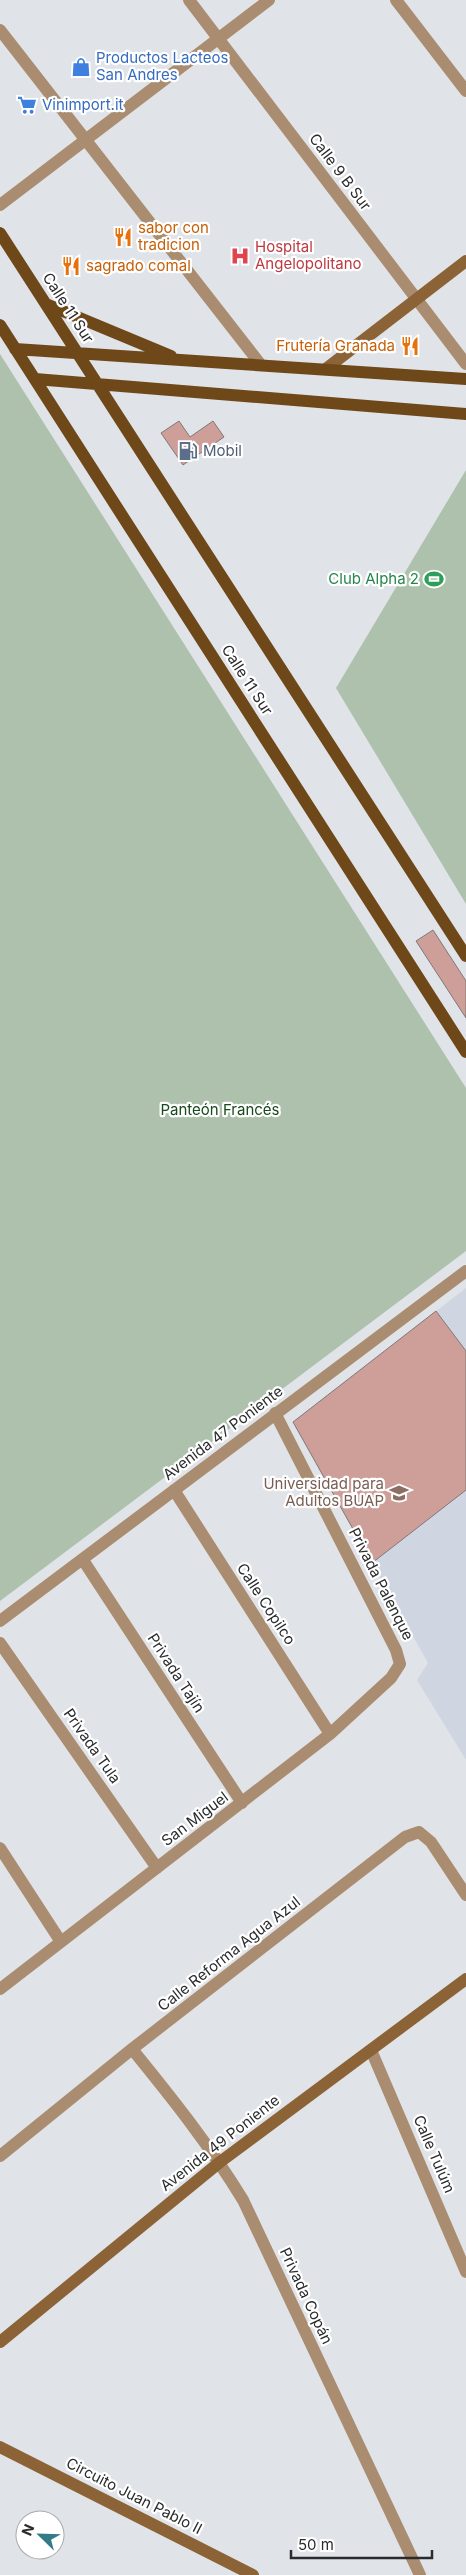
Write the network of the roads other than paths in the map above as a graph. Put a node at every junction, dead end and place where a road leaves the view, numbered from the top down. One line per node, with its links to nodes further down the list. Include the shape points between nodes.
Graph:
1 (189, 0): 5 (street, Calle 9 B Sur)
2 (269, 0): 5 (street)
3 (396, 0): 6 (street)
4 (0, 30): 7 (street)
5 (219, 38): 7 (street); 11 (street, Calle 9 B Sur)
6 (466, 91)
7 (86, 140): 8 (street); 18 (street)
8 (0, 204)
9 (0, 233): 12 (main road, Calle 11 Sur)
10 (466, 261): 11 (main road)
11 (416, 299): 17 (street, Calle 9 B Sur); 19 (main road)
12 (46, 304): 15 (main road, Calle 11 Sur); 16 (main road)
13 (0, 324): 14 (main road, Calle 11 Sur)
14 (16, 349): 15 (main road); 20 (main road, Calle 11 Sur)
15 (78, 353): 16 (main road); 22 (main road, Calle 11 Sur)
16 (180, 360): 18 (main road)
17 (466, 364)
18 (261, 365): 19 (main road)
19 (327, 368): 21 (main road)
20 (35, 379): 22 (main road); 25 (main road, Calle 11 Sur)
21 (466, 379)
22 (98, 384): 23 (main road); 24 (main road, Calle 11 Sur)
23 (466, 414)
24 (466, 956)
25 (466, 1052)
26 (466, 1271): 27 (street, Avenida 47 Poniente)
27 (275, 1413): 28 (street, Avenida 47 Poniente); 32 (street, Privada Palenque, via 396,1650)
28 (174, 1490): 29 (street, Avenida 47 Poniente); 33 (street, Calle Copilco)
29 (83, 1560): 30 (street, Avenida 47 Poniente); 34 (street, Privada Tajín)
30 (0, 1622)
31 (0, 1643): 36 (street, Privada Tula)
32 (400, 1664): 33 (street, San Miguel, via 391,1678)
33 (330, 1734): 34 (street, San Miguel)
34 (242, 1803): 36 (street, San Miguel)
35 (0, 1848): 38 (street)
36 (157, 1868): 38 (street, San Miguel)
37 (466, 1895): 41 (street, Calle Reforma Agua Azul, via 431,1842 419,1832 405,1837)
38 (62, 1942): 40 (street, San Miguel)
39 (466, 1979): 42 (main road, Avenida 49 Poniente)
40 (0, 1989)
41 (132, 2049): 43 (street, Calle Reforma Agua Azul); 44 (street, Privada Copán)
42 (371, 2050): 44 (main road, Avenida 49 Poniente); 45 (street, Calle Tulúm)
43 (0, 2156)
44 (220, 2162): 46 (main road, Avenida 49 Poniente); 49 (street, Privada Copán, via 243,2200)
45 (466, 2272)
46 (0, 2342)
47 (0, 2447): 48 (main road, Circuito Juan Pablo II)
48 (254, 2575)
49 (420, 2575)

